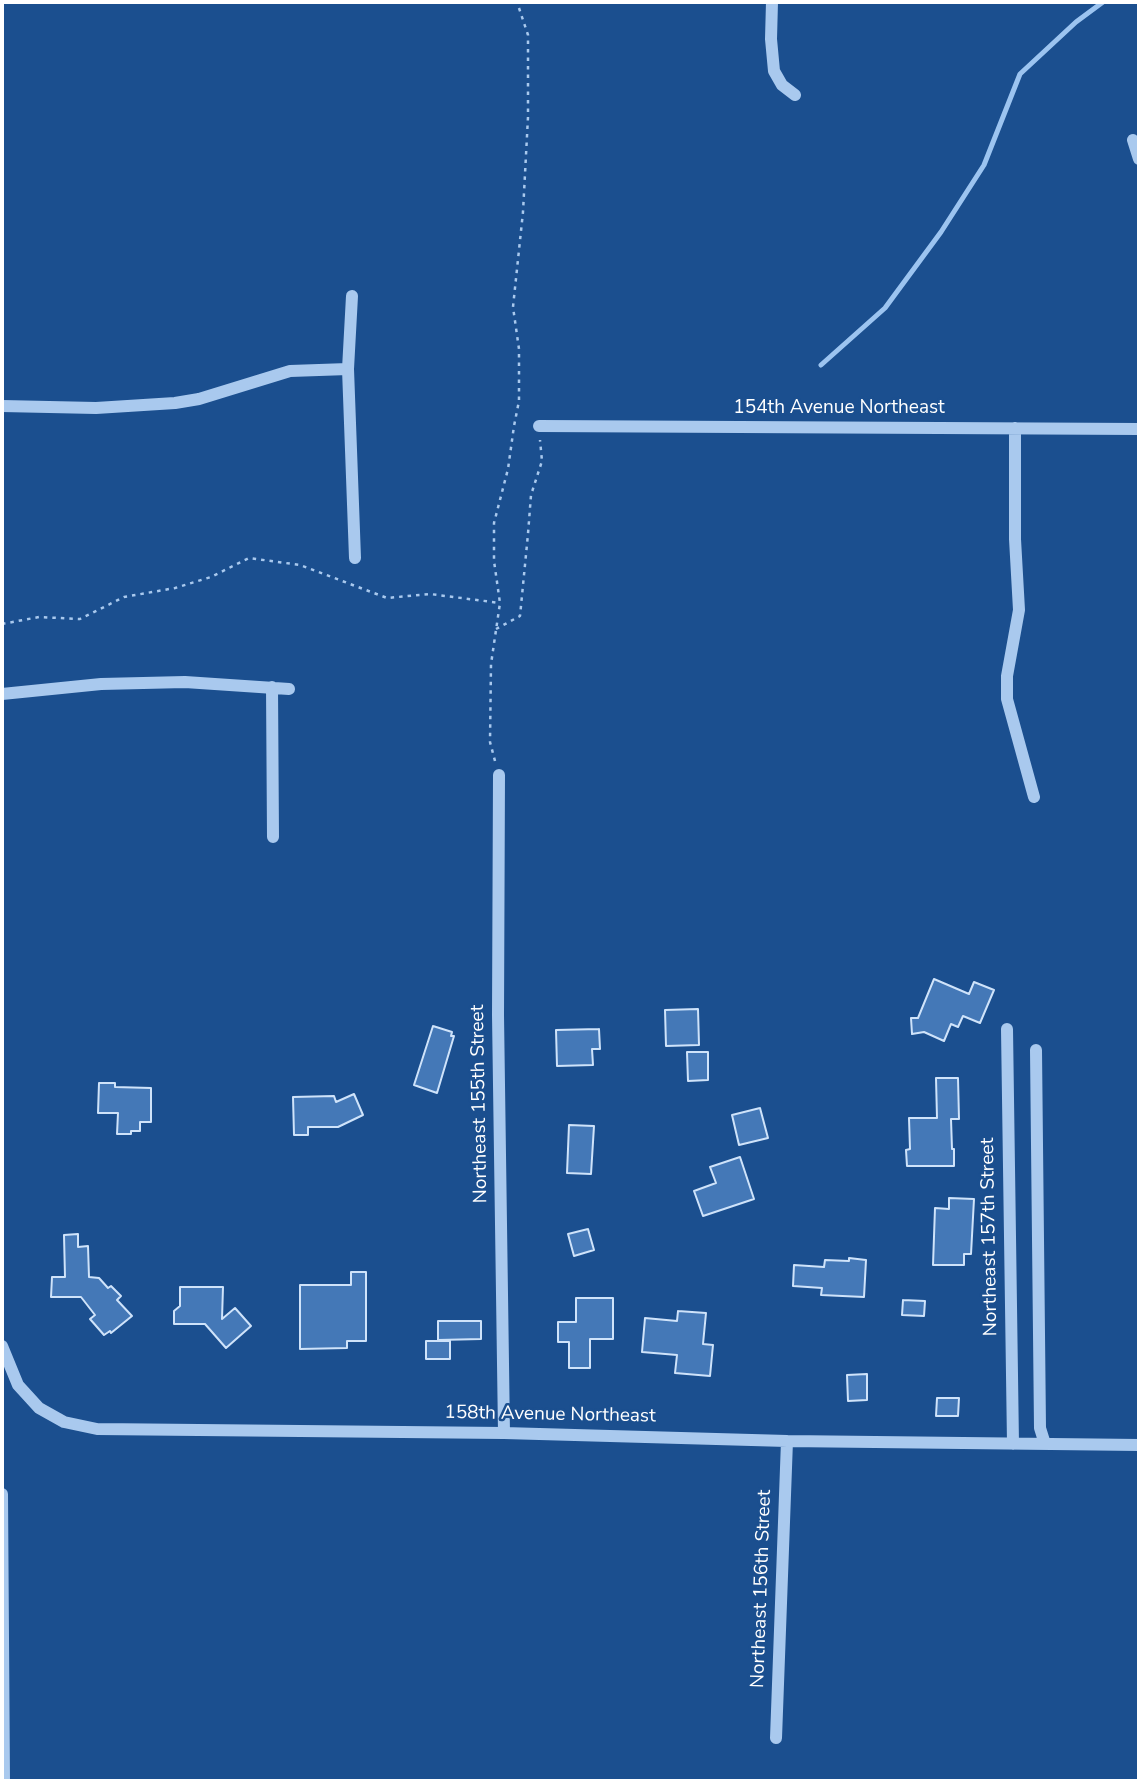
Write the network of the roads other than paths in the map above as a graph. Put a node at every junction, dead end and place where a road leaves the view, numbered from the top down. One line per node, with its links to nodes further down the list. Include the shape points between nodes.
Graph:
1 (772, 2): 2 (street, via 774,71)
2 (795, 95)
3 (1133, 140): 4 (street)
4 (1139, 159)
5 (352, 296): 6 (street)
6 (348, 369): 7 (street, via 290,371 175,403 96,408); 11 (street)
7 (2, 406)
8 (539, 426): 9 (street, 154th Avenue Northeast)
9 (1015, 428): 10 (street, 154th Avenue Northeast); 16 (street, via 1019,610 1007,699)
10 (1139, 429)
11 (355, 558)
12 (272, 687): 13 (street); 14 (street, via 102,684); 17 (street)
13 (289, 689)
14 (2, 694)
15 (499, 775): 21 (street, Northeast 155th Street)
16 (1034, 797)
17 (273, 837)
18 (1007, 1028): 23 (street, Northeast 157th Street)
19 (1036, 1049): 24 (street, via 1040,1428)
20 (2, 1346): 21 (street, 158th Avenue Northeast, via 18,1385 39,1408 64,1422 97,1429)
21 (504, 1433): 22 (street, 158th Avenue Northeast)
22 (788, 1441): 23 (street, 158th Avenue Northeast); 28 (street, Northeast 156th Street)
23 (1013, 1444): 24 (street, 158th Avenue Northeast)
24 (1045, 1444): 25 (street, 158th Avenue Northeast)
25 (1139, 1445)
26 (2, 1494): 27 (street)
27 (3, 1680): 29 (street)
28 (776, 1738)
29 (4, 1781)

